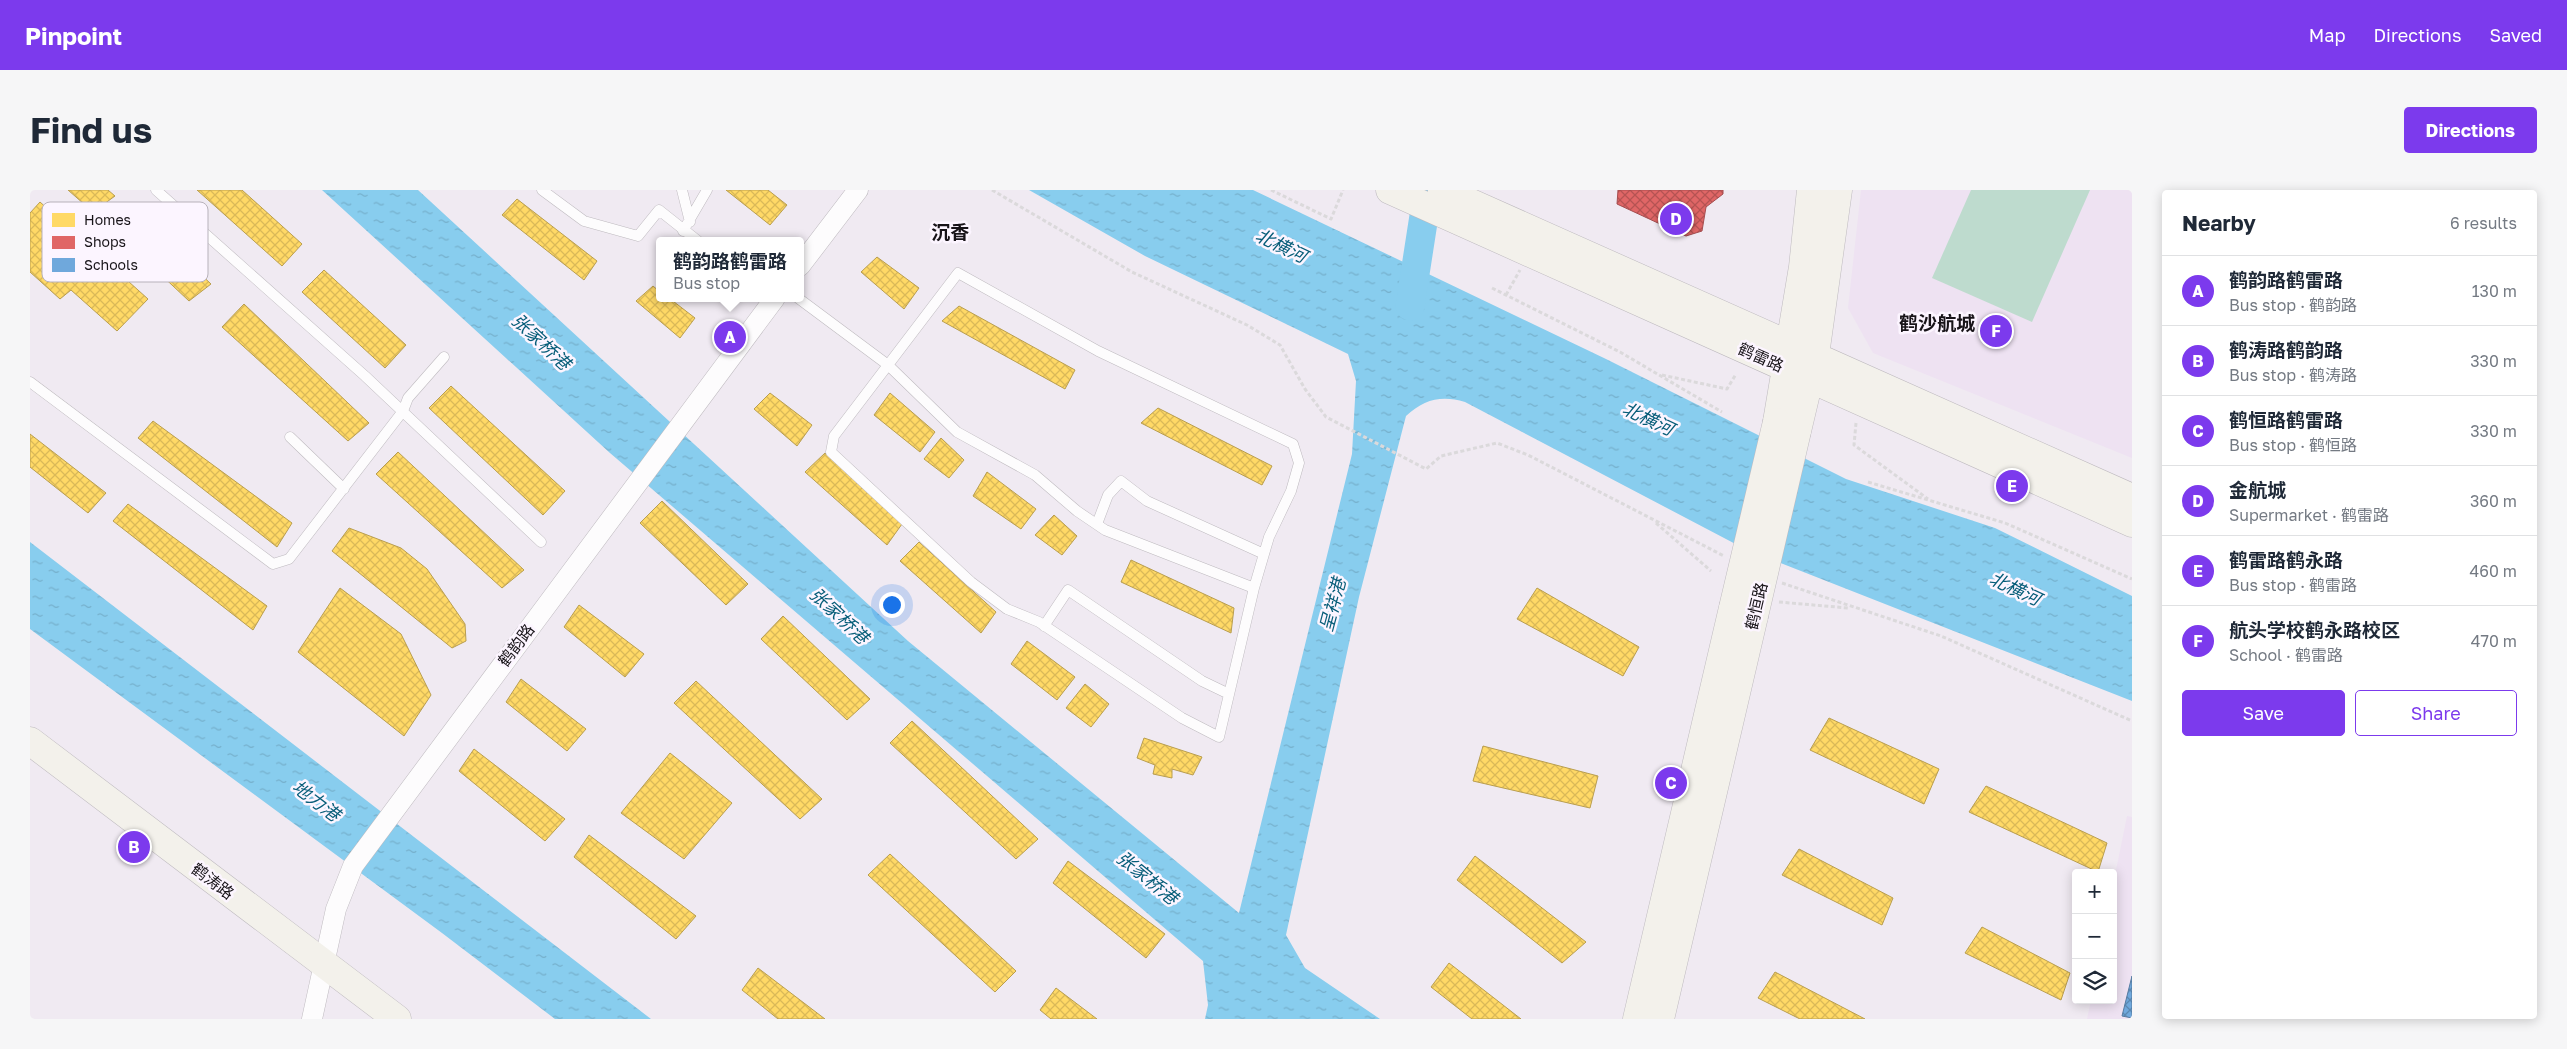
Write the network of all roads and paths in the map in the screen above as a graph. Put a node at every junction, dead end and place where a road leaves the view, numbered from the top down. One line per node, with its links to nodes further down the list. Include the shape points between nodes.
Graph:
1 (156, 190): 12 (lane)
2 (542, 190): 15 (lane, via 584,221 638,236 659,210)
3 (682, 190): 14 (lane)
4 (707, 190): 14 (lane)
5 (858, 190): 18 (street)
6 (992, 190): 34 (path, via 1132,272 1247,325 1280,345 1305,389 1326,417)
7 (1271, 190): 8 (path, via 1330,219)
8 (1343, 190)
9 (1390, 190): 13 (street, 鹤雷路)
10 (1812, 190): 25 (street, 鹤恒路, via 1803,267)
11 (1838, 190): 25 (street, 鹤恒路)
12 (169, 202)
13 (1455, 204): 25 (street, 鹤雷路)
14 (690, 222): 15 (lane)
15 (683, 231): 17 (lane)
16 (208, 237): 30 (lane)
17 (692, 237)
18 (804, 261)
19 (1520, 269): 21 (path)
20 (1492, 288): 21 (path)
21 (1506, 295): 27 (path)
22 (773, 302): 53 (street, 鹤韵路, via 353,866 336,909)
23 (803, 302): 26 (lane)
24 (444, 357): 30 (lane, via 408,398)
25 (1801, 362): 37 (street, 鹤雷路); 40 (street, 鹤雷路); 49 (street, 鹤恒路, bridge)
26 (888, 365): 41 (lane, via 957,432 1035,475); 43 (lane, via 958,272 1098,351 1293,444 1299,463 1291,491); 50 (lane, via 834,436 831,452 971,582 1007,609)
27 (1657, 374): 28 (path, via 1727,389); 31 (path)
28 (1736, 374)
29 (30, 382): 36 (lane, via 273,564 289,559)
30 (403, 411): 36 (lane); 42 (lane)
31 (1722, 412)
32 (1856, 423): 38 (path, via 1854,445)
33 (290, 437): 36 (lane)
34 (1426, 469)
35 (1868, 482): 38 (path)
36 (344, 489)
37 (2132, 498)
38 (1931, 500): 45 (path, via 2005,523)
39 (1652, 520): 44 (path)
40 (2132, 523)
41 (1097, 524): 43 (lane, via 1108,495 1121,481 1147,501); 46 (lane, via 1105,530)
42 (541, 542)
43 (1264, 554): 46 (lane)
44 (1711, 571)
45 (2132, 579)
46 (1254, 588): 51 (lane)
47 (1779, 602): 48 (path)
48 (1853, 609)
49 (1744, 612): 56 (street, 鹤恒路); 57 (street, 鹤恒路)
50 (1044, 626): 51 (lane, via 1068,590 1202,681); 51 (lane, via 1182,718 1219,737)
51 (1229, 694)
52 (30, 741): 53 (street, 鹤涛路)
53 (324, 965): 54 (street, 鹤韵路); 55 (street, 鹤涛路)
54 (312, 1019)
55 (397, 1019)
56 (1637, 1019)
57 (1660, 1019)

